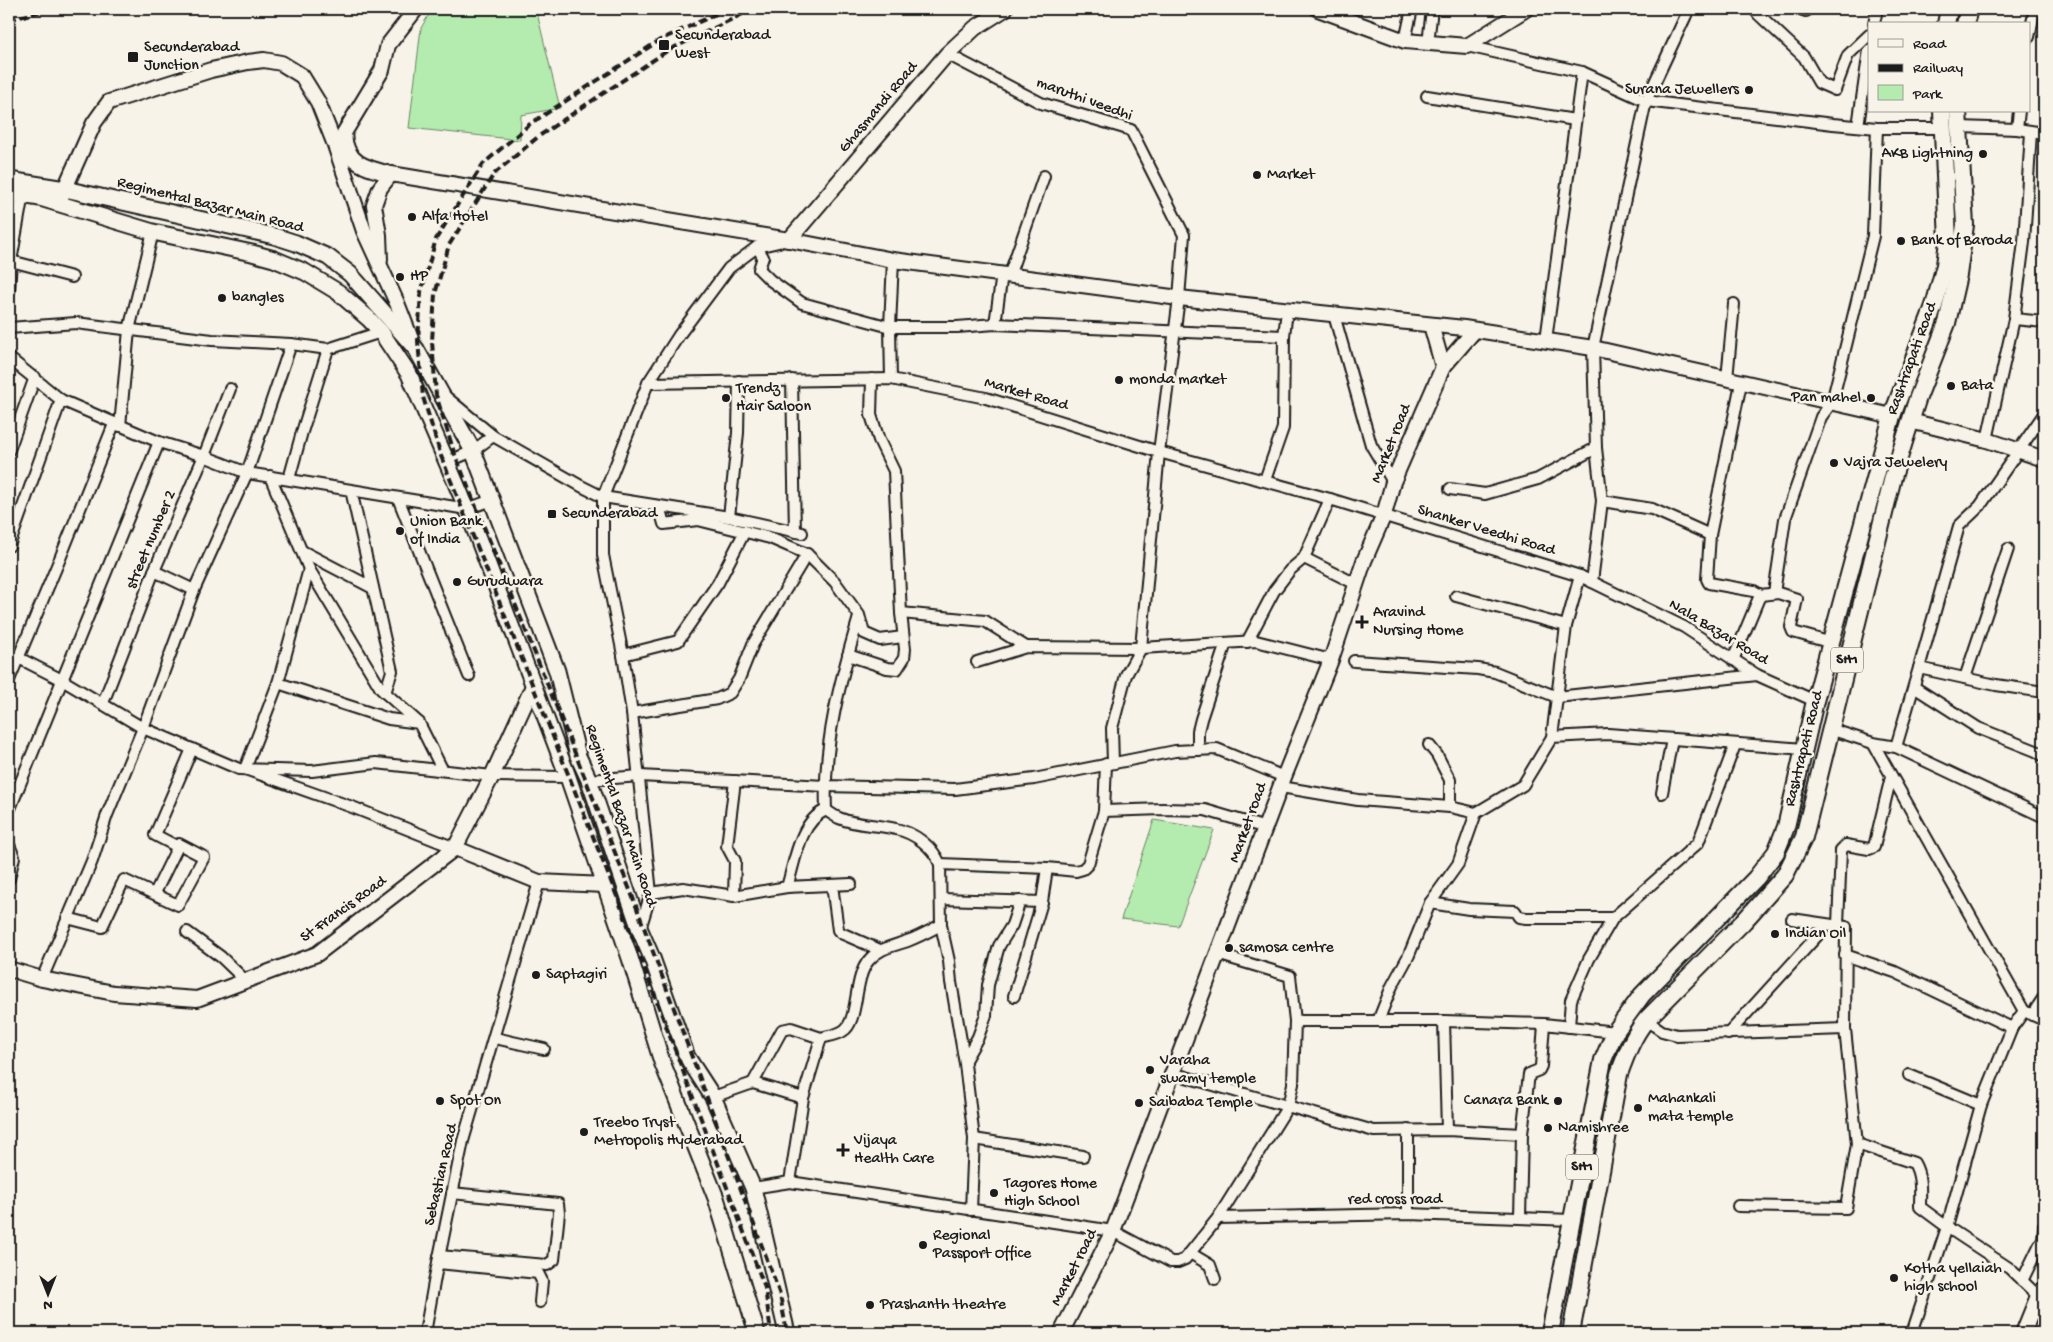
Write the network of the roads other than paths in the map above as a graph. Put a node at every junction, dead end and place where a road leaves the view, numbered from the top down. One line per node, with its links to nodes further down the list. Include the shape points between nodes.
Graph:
1 (416, 9): 36 (street, via 388,45 382,70 344,133 351,157 366,168)
2 (1005, 9): 22 (street, Ghasmandi Road, via 975,28)
3 (1318, 9): 19 (street)
4 (1412, 9): 19 (street)
5 (1432, 9): 20 (street)
6 (1526, 9): 21 (street)
7 (1689, 9): 26 (street)
8 (1768, 9): 13 (street)
9 (1876, 9): 14 (street)
10 (1949, 9): 15 (main road)
11 (1968, 9): 16 (main road)
12 (2035, 9): 17 (street)
13 (1756, 11): 18 (street, via 1804,57 1820,83 1835,90 1848,55)
14 (1874, 22)
15 (1946, 22)
16 (1965, 22)
17 (2030, 32)
18 (1868, 36)
19 (1405, 41): 20 (street)
20 (1428, 43): 21 (street)
21 (1467, 46): 24 (street)
22 (947, 54): 44 (street, Ghasmandi Road); 52 (street, maruthi veedhi, via 1041,103 1131,130 1184,235)
23 (1868, 57): 31 (street)
24 (1582, 72): 26 (street); 29 (street)
25 (1428, 96): 29 (street)
26 (1646, 100): 31 (street); 69 (street)
27 (1943, 112): 30 (main road, Rashtrapati Road / SH1)
28 (2019, 112): 33 (street)
29 (1575, 120): 67 (street)
30 (1954, 122): 32 (street); 33 (street); 41 (main road, Rashtrapati Road / SH1); 42 (main road, Rashtrapati Road / SH1)
31 (1858, 126): 32 (street)
32 (1877, 128): 84 (street, via 1873,236)
33 (2017, 129): 34 (street)
34 (2031, 132): 35 (street); 56 (street, via 2024,242)
35 (2044, 133)
36 (391, 174): 44 (street); 48 (street, via 380,188 374,205)
37 (1044, 176): 49 (street)
38 (9, 180): 40 (main road, Regimental Bazar Main Road)
39 (16, 193): 40 (main road, Regimental Bazar Main Road); 47 (street)
40 (62, 196): 43 (main road, Regimental Bazar Main Road); 48 (street, via 94,123 109,102 211,70 264,60 281,63 302,76 318,102 364,231); 71 (main road, Regimental Bazar Main Road, via 274,236 316,251 350,274)
41 (1964, 205): 42 (main road); 87 (main road, Rashtrapati Road / SH1, via 1965,225 1958,275 1947,323)
42 (1947, 206): 86 (main road, Rashtrapati Road / SH1, via 1945,265 1934,306)
43 (153, 232): 62 (street); 64 (main road, Regimental Bazar Main Road, via 229,247 289,265 318,278 338,292)
44 (789, 240): 45 (street); 46 (street)
45 (757, 247): 61 (street, via 763,257 759,268 802,303); 80 (street, via 729,268)
46 (893, 260): 49 (street); 61 (street)
47 (11, 261): 50 (street); 51 (street)
48 (380, 266): 71 (street)
49 (1006, 275): 52 (street); 58 (street)
50 (72, 277)
51 (9, 290)
52 (1179, 298): 54 (street); 65 (street, maruthi veedhi)
53 (1734, 304): 79 (street)
54 (1287, 310): 55 (street); 66 (street)
55 (1334, 315): 59 (street); 104 (street, via 1371,445)
56 (2014, 319): 57 (street); 90 (street)
57 (2044, 322)
58 (994, 324): 61 (street, via 958,328); 65 (street)
59 (1431, 325): 63 (street); 73 (street)
60 (9, 328): 62 (street, via 76,323)
61 (890, 328): 76 (street)
62 (129, 330): 68 (street, via 212,340); 88 (street)
63 (1476, 330): 67 (street); 73 (street, Market road)
64 (381, 332): 70 (street); 99 (main road, Regimental Bazar Main Road, via 409,374)
65 (1174, 332): 66 (street); 96 (street, maruthi veedhi)
66 (1284, 336): 103 (street, via 1283,428)
67 (1546, 340): 69 (street)
68 (291, 344): 70 (street); 100 (street)
69 (1593, 348): 79 (street); 92 (street)
70 (328, 349): 102 (street)
71 (416, 349): 82 (main road, Regimental Bazar Main Road)
72 (9, 358): 74 (street)
73 (1442, 367): 104 (street, Market road)
74 (35, 378): 83 (street); 93 (street)
75 (872, 379): 76 (street, Market Road); 77 (street, Market Road); 133 (street, via 871,415 894,471)
76 (891, 379): 96 (street, Market Road, via 986,398)
77 (792, 380): 78 (street, Market Road); 115 (street, via 799,532)
78 (739, 381): 80 (street, Market Road); 115 (street, via 738,433)
79 (1734, 381): 84 (street); 117 (street)
80 (648, 383): 107 (street)
81 (230, 389): 97 (street, street number 2)
82 (439, 391): 89 (street); 94 (main road, Regimental Bazar Main Road)
83 (61, 400): 88 (street); 118 (street)
84 (1832, 402): 86 (street); 130 (street, via 1821,418 1785,519)
85 (2044, 414): 95 (street)
86 (1892, 416): 139 (main road, Rashtrapati Road / SH1)
87 (1910, 421): 90 (street); 167 (main road, Rashtrapati Road / SH1)
88 (117, 425): 91 (street); 145 (street)
89 (493, 436): 94 (street); 107 (street)
90 (1986, 440): 95 (street)
91 (158, 442): 97 (street); 155 (street)
92 (1596, 448): 105 (street, via 1538,479 1485,494); 111 (street)
93 (9, 450)
94 (473, 451): 99 (street); 110 (main road, Regimental Bazar Main Road)
95 (2018, 451): 98 (street); 150 (street, via 1980,506 1959,526)
96 (1159, 452): 103 (street, Market Road); 141 (street, maruthi veedhi)
97 (204, 456): 100 (street); 124 (street, street number 2)
98 (2044, 459)
99 (447, 462): 113 (main road, Regimental Bazar Main Road)
100 (247, 473): 101 (street); 129 (street)
101 (270, 476): 102 (street); 120 (street)
102 (289, 479): 106 (street)
103 (1264, 480): 109 (street, Market Road)
104 (1393, 482): 114 (street, Market road)
105 (1450, 489)
106 (351, 490): 108 (street); 128 (street)
107 (603, 497): 112 (street); 143 (street, via 603,555)
108 (398, 498): 113 (street); 152 (street)
109 (1330, 499): 114 (street, Market Road); 122 (street)
110 (492, 500): 113 (street); 185 (main road, Regimental Bazar Main Road, via 557,671 578,756)
111 (1602, 501): 117 (street, via 1652,509); 126 (street)
112 (658, 506): 115 (street); 116 (street, via 664,524 698,520)
113 (467, 509): 157 (main road, Regimental Bazar Main Road)
114 (1384, 515): 125 (street, Shanker Veedhi Road); 127 (street, Market road)
115 (728, 517)
116 (745, 531): 121 (street); 143 (street, via 718,583 678,641)
117 (1710, 535): 131 (street, via 1709,583)
118 (9, 546)
119 (2008, 549): 153 (street)
120 (302, 551): 123 (street); 128 (street)
121 (807, 554): 134 (street, via 835,582); 164 (street, via 753,644 730,693 717,699)
122 (1304, 558): 127 (street); 137 (street, via 1274,591)
123 (310, 569): 156 (street); 160 (street)
124 (154, 571): 129 (street); 163 (street, street number 2)
125 (1580, 576): 126 (street, Nala Bazar Road); 135 (street)
126 (1592, 582): 147 (street, Nala Bazar Road, via 1684,627)
127 (1356, 584): 146 (street, Market road)
128 (373, 588): 160 (street, via 392,671)
129 (194, 590): 166 (street)
130 (1774, 593): 131 (street); 139 (street, via 1797,599 1791,627 1793,632)
131 (1761, 595): 147 (street)
132 (1456, 596): 135 (street)
133 (901, 613): 136 (street); 140 (street, via 985,620)
134 (859, 615): 136 (street, via 864,633 871,637 880,640); 144 (street)
135 (1566, 626): 161 (street)
136 (903, 637): 144 (street, via 904,658 897,669)
137 (1247, 642): 138 (street); 146 (street, via 1267,642)
138 (1226, 643): 141 (street); 176 (street, via 1201,719)
139 (1832, 643): 162 (main road, Rashtrapati Road / SH1)
140 (1026, 647): 141 (street); 149 (street)
141 (1141, 648): 178 (street, via 1126,675 1112,728)
142 (9, 653): 145 (street)
143 (623, 655): 164 (street)
144 (848, 655): 188 (street, via 839,684)
145 (19, 658): 154 (street); 155 (street)
146 (1331, 660): 187 (street, Market road)
147 (1733, 660): 151 (street, Nala Bazar Road)
148 (1354, 661): 161 (street, via 1495,672)
149 (977, 662)
150 (1920, 668): 153 (street); 158 (street)
151 (1757, 675): 161 (street); 162 (street, Nala Bazar Road)
152 (469, 676)
153 (1965, 678): 159 (street)
154 (9, 680)
155 (62, 680): 163 (street); 192 (street)
156 (278, 683): 165 (street, via 388,719); 179 (street)
157 (533, 686): 181 (street, St Francis Road); 183 (main road, Regimental Bazar Main Road)
158 (1914, 687): 173 (street); 177 (street, via 1978,728)
159 (2044, 689)
160 (385, 693): 165 (street)
161 (1557, 697): 168 (street)
162 (1815, 701): 175 (main road, Rashtrapati Road / SH1)
163 (103, 703): 166 (street)
164 (632, 713): 182 (street)
165 (419, 722): 180 (street)
166 (144, 728): 174 (street); 217 (street)
167 (1830, 729): 170 (street); 209 (main road, Rashtrapati Road / SH1, via 1804,837 1785,875)
168 (1552, 737): 169 (street, via 1608,734); 194 (street, via 1523,784)
169 (1672, 739): 172 (street); 189 (street)
170 (1873, 743): 173 (street); 184 (street)
171 (1429, 745): 190 (street, via 1450,780)
172 (1735, 745): 175 (street); 218 (street, via 1698,843)
173 (1896, 747): 195 (street)
174 (192, 749): 179 (street); 198 (street, via 155,835)
175 (1804, 749): 202 (main road, Rashtrapati Road / SH1, via 1786,827 1776,852)
176 (1198, 750): 178 (street); 187 (street, via 1216,749)
177 (2044, 756)
178 (1109, 764): 188 (street, via 1034,779 955,789); 193 (street)
179 (245, 769): 180 (street, via 312,771 376,763); 199 (street)
180 (442, 769): 181 (street)
181 (492, 776): 183 (street); 199 (street, St Francis Road)
182 (640, 776): 185 (street); 186 (street); 211 (street)
183 (568, 777): 206 (main road, Regimental Bazar Main Road)
184 (1891, 777): 221 (street, via 1874,847 1846,845 1842,850); 234 (street)
185 (589, 780): 222 (main road, Regimental Bazar Main Road)
186 (735, 781): 188 (street); 212 (street, via 727,846 735,861)
187 (1282, 782): 190 (street, via 1358,800); 196 (street, Market road)
188 (825, 786): 191 (street)
189 (1662, 793)
190 (1450, 807): 194 (street)
191 (826, 810): 200 (street, via 839,819 897,829 932,850); 208 (street, via 811,820 802,837)
192 (9, 811)
193 (1104, 811): 196 (street, via 1205,810); 201 (street, via 1088,864 1083,869)
194 (1476, 812): 216 (street, via 1458,864)
195 (2044, 817)
196 (1266, 828): 226 (street, Market road)
197 (9, 845): 203 (street, via 14,857)
198 (178, 847): 210 (street); 210 (street, via 179,844 204,857 178,905)
199 (455, 848): 204 (street); 231 (street, St Francis Road, via 317,954)
200 (940, 864): 201 (street); 213 (street)
201 (1047, 868): 215 (street)
202 (1756, 878): 209 (main road); 244 (main road, Rashtrapati Road / SH1, via 1642,995)
203 (9, 879)
204 (539, 882): 206 (street); 246 (street, Sebastian Road)
205 (850, 884): 207 (street)
206 (605, 885): 228 (main road, Regimental Bazar Main Road)
207 (832, 885): 208 (street); 224 (street, via 838,930)
208 (787, 887): 212 (street)
209 (1771, 892): 235 (main road, Rashtrapati Road / SH1)
210 (154, 893): 217 (street, via 124,880 102,927)
211 (651, 893): 212 (street, via 683,888); 222 (street)
212 (734, 896)
213 (941, 899): 214 (street); 220 (street)
214 (1020, 901): 215 (street); 249 (street, via 1012,925 999,946 988,986 986,1015)
215 (1042, 902): 232 (street)
216 (1430, 903): 218 (street, via 1515,911 1526,918); 238 (street)
217 (67, 918): 230 (street)
218 (1613, 918): 241 (street, via 1572,1000)
219 (1792, 919): 221 (street)
220 (941, 924): 224 (street, via 909,941); 249 (street)
221 (1833, 925): 227 (street, via 1843,925 1847,929); 245 (street)
222 (640, 930): 225 (main road, Regimental Bazar Main Road)
223 (187, 932): 231 (street)
224 (880, 950): 247 (street, via 862,970 853,1018 847,1027)
225 (650, 952): 228 (main road); 253 (main road, Regimental Bazar Main Road, via 687,1057)
226 (1217, 954): 237 (street, via 1290,976); 250 (street, Market road)
227 (1846, 955): 242 (street, via 1895,972); 243 (street)
228 (630, 958): 283 (main road, Regimental Bazar Main Road, via 662,1062 716,1198)
229 (9, 969): 230 (street, St Francis Road)
230 (42, 979): 231 (street, St Francis Road, via 114,993 197,999)
231 (246, 981)
232 (1014, 996)
233 (2044, 997): 234 (street)
234 (2028, 1013): 236 (street); 242 (street)
235 (1646, 1020): 245 (street, via 1677,1036); 287 (main road, Rashtrapati Road / SH1, via 1637,1031 1619,1074)
236 (2044, 1020)
237 (1295, 1021): 238 (street); 256 (street, via 1293,1084)
238 (1378, 1021): 239 (street)
239 (1444, 1021): 240 (street); 258 (street)
240 (1544, 1024): 241 (street); 259 (street, via 1542,1066 1529,1074)
241 (1569, 1027): 244 (street)
242 (2012, 1028): 255 (street)
243 (1845, 1029): 245 (street); 261 (street)
244 (1615, 1032): 271 (main road, Rashtrapati Road / SH1, via 1603,1060)
245 (1728, 1034)
246 (495, 1038): 248 (street); 265 (street, Sebastian Road, via 463,1141)
247 (821, 1038): 252 (street, via 791,1028 782,1030); 254 (street)
248 (544, 1049)
249 (965, 1060): 260 (street)
250 (1172, 1073): 256 (street); 274 (street, Market road)
251 (1909, 1075): 255 (street)
252 (753, 1083): 253 (street); 254 (street)
253 (713, 1097): 264 (main road, Regimental Bazar Main Road)
254 (803, 1098): 263 (street)
255 (1981, 1105): 273 (street)
256 (1288, 1106): 257 (street, via 1374,1131); 270 (street)
257 (1408, 1130): 258 (street); 268 (street)
258 (1447, 1130): 259 (street)
259 (1522, 1134): 269 (street)
260 (974, 1139): 262 (street); 267 (street)
261 (1857, 1144): 266 (street, via 1846,1208); 273 (street, via 1914,1164 1919,1171 1920,1207)
262 (1083, 1156)
263 (790, 1182): 264 (street); 267 (street)
264 (754, 1188): 284 (main road, Regimental Bazar Main Road)
265 (452, 1193): 277 (street, Sebastian Road); 277 (street, via 558,1204 554,1260 547,1265)
266 (1738, 1206)
267 (971, 1210): 274 (street)
268 (1408, 1214): 269 (street, red cross road); 270 (street, red cross road)
269 (1520, 1217): 271 (street, red cross road)
270 (1218, 1218): 276 (street)
271 (1572, 1220): 286 (main road, Rashtrapati Road / SH1)
272 (2044, 1226): 275 (street)
273 (1947, 1227): 279 (street, via 2002,1263); 288 (street)
274 (1113, 1231): 276 (street, via 1171,1262 1185,1259); 285 (street, Market road)
275 (2044, 1240): 279 (street)
276 (1190, 1253): 278 (street, via 1210,1265)
277 (439, 1259): 281 (street, via 538,1273 542,1281); 282 (street, Sebastian Road)
278 (1215, 1278)
279 (2022, 1281): 280 (street)
280 (2042, 1294): 289 (street)
281 (540, 1302)
282 (426, 1333)
283 (757, 1333)
284 (787, 1333)
285 (1061, 1333)
286 (1550, 1333)
287 (1571, 1333)
288 (1912, 1333)
289 (2023, 1333)

